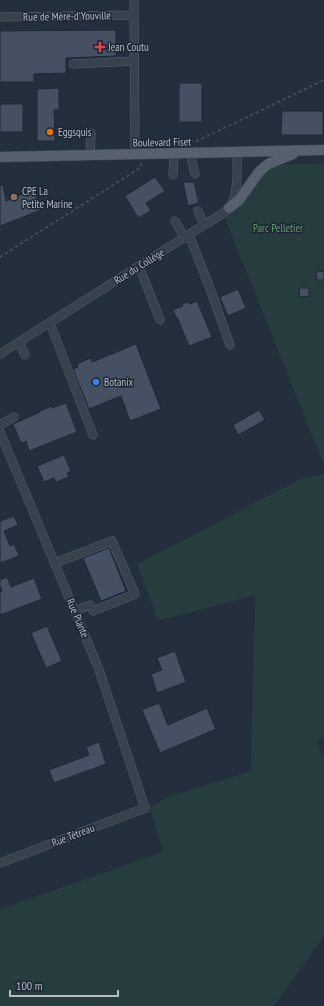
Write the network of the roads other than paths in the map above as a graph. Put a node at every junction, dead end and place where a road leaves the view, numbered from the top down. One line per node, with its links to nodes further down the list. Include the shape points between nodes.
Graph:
1 (134, 0): 2 (street)
2 (133, 15): 3 (street, Rue de Mère-d'Youville); 4 (street)
3 (0, 16)
4 (134, 61): 5 (street); 11 (street)
5 (73, 64)
6 (91, 133): 13 (street)
7 (324, 150): 8 (main road, Boulevard Fiset)
8 (300, 151): 10 (main road, Boulevard Fiset); 17 (main road, via 268,164 239,200)
9 (190, 153): 10 (main road, Boulevard Fiset); 12 (main road, Boulevard Fiset); 15 (street)
10 (237, 153): 17 (street, via 236,191)
11 (135, 154): 12 (main road, Boulevard Fiset); 13 (main road, Boulevard Fiset)
12 (174, 154): 16 (street)
13 (90, 155): 14 (main road, Boulevard Fiset)
14 (0, 157)
15 (195, 174)
16 (173, 175)
17 (229, 208): 20 (street, Rue du Collège)
18 (198, 211): 20 (street)
19 (175, 221): 21 (street)
20 (204, 225): 21 (street, Rue du Collège)
21 (187, 236): 22 (street, Rue du Collège); 26 (street, via 208,283)
22 (139, 266): 23 (street); 24 (street, Rue du Collège)
23 (160, 320)
24 (50, 323): 25 (street, Rue du Collège); 32 (street)
25 (19, 342): 27 (street, Rue du Collège); 28 (street)
26 (230, 345)
27 (0, 354)
28 (25, 354)
29 (14, 418): 30 (street)
30 (0, 425)
31 (0, 432): 33 (street, Rue Plante)
32 (93, 435)
33 (55, 563): 34 (street, Rue Plante); 34 (street, via 112,541 135,594)
34 (75, 611): 35 (street, Rue Plante, via 98,667)
35 (145, 808): 36 (street, Rue Tétreau)
36 (0, 863)

